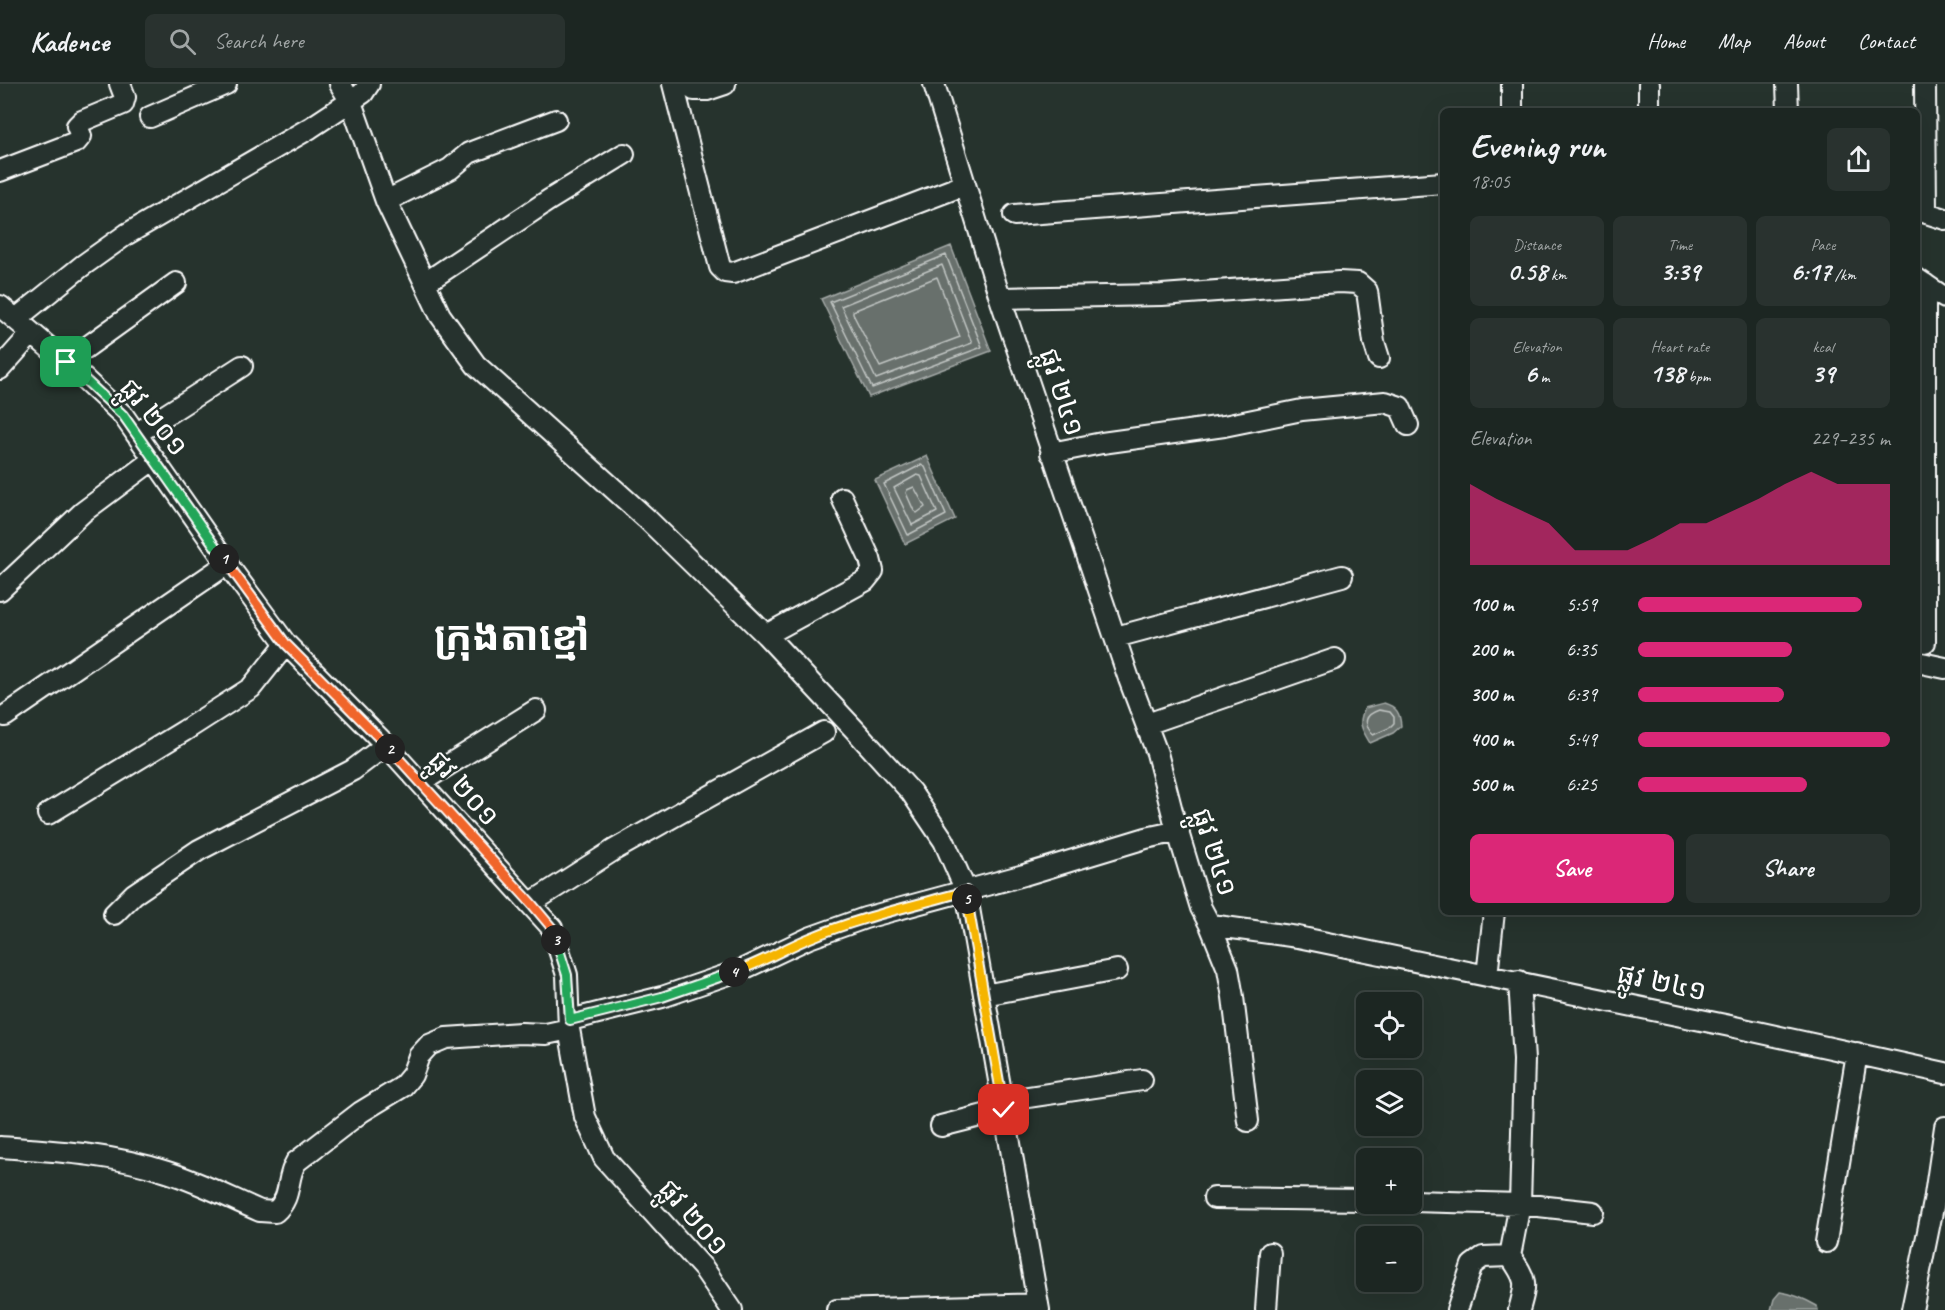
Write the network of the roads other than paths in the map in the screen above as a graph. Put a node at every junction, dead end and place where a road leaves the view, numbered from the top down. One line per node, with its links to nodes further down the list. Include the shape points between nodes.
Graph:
1 (120, 84): 20 (street, via 125,97 123,104 82,121 77,126 81,136 76,142)
2 (226, 84): 17 (street)
3 (340, 84): 13 (street)
4 (369, 84): 13 (street)
5 (673, 84): 22 (street, via 720,267 725,272 733,273)
6 (693, 84): 7 (street, via 694,90)
7 (724, 84)
8 (934, 84): 22 (street, ផ្លូវ ២៤១)
9 (1512, 84): 14 (street)
10 (1649, 84): 15 (street)
11 (1787, 84): 16 (street)
12 (1925, 84): 24 (street)
13 (351, 102): 23 (street); 33 (street, via 128,234)
14 (1512, 108)
15 (1649, 108)
16 (1788, 108)
17 (150, 117)
18 (556, 120): 23 (street, via 469,153 450,169)
19 (624, 154): 29 (street)
20 (0, 171)
21 (1440, 183): 25 (street)
22 (964, 185): 30 (street, ផ្លូវ ២៤១)
23 (386, 201): 29 (street)
24 (1921, 212): 26 (street)
25 (1014, 215)
26 (1945, 219)
27 (1921, 282): 31 (street); 49 (street)
28 (176, 283): 36 (street)
29 (425, 283): 47 (street, via 441,315 476,365 646,518)
30 (1000, 298): 35 (street, via 1119,297 1358,283 1367,291); 41 (street, ផ្លូវ ២៤១)
31 (1945, 298)
32 (0, 306): 33 (street, ផ្លូវ ២០១)
33 (16, 319): 34 (street, ផ្លូវ ២០១)
34 (32, 333): 36 (street, ផ្លូវ ២០១); 38 (street)
35 (1379, 358)
36 (66, 362): 40 (street, ផ្លូវ ២០១, via 123,415)
37 (242, 366): 40 (street)
38 (0, 369)
39 (1408, 425): 41 (street, via 1400,407 1385,402 1302,410)
40 (136, 434): 42 (street, ផ្លូវ ២០១)
41 (1051, 453): 48 (street, ផ្លូវ ២៤១)
42 (154, 459): 44 (street, ផ្លូវ ២០១); 46 (street, via 83,512)
43 (842, 498): 47 (street, via 873,571 865,581)
44 (227, 564): 50 (street, ផ្លូវ ២០១); 55 (street)
45 (1342, 576): 48 (street)
46 (0, 590)
47 (766, 635): 62 (street, via 911,792 944,841)
48 (1116, 637): 56 (street, ផ្លូវ ២៤១)
49 (1925, 642)
50 (286, 644): 58 (street, ផ្លូវ ២០១); 60 (street, via 251,688)
51 (1335, 659): 56 (street)
52 (1920, 663): 53 (street)
53 (1945, 668)
54 (536, 710): 59 (street)
55 (5, 716)
56 (1147, 724): 61 (street, ផ្លូវ ២៤១)
57 (824, 732): 63 (street, via 614,850)
58 (386, 745): 59 (street, ផ្លូវ ២០១); 64 (street, via 353,770 199,850 134,894)
59 (421, 782): 63 (street, ផ្លូវ ២០១)
60 (48, 814)
61 (1179, 831): 62 (street); 66 (street, ផ្លូវ ២៤១, via 1201,908)
62 (966, 891): 70 (street); 71 (street, via 865,918 809,938 741,970)
63 (531, 903): 71 (street, ផ្លូវ ២០១, via 552,928 567,975)
64 (114, 914)
65 (1494, 915): 68 (street)
66 (1210, 925): 68 (street, ផ្លូវ ២៤១, via 1298,937); 76 (street, via 1228,969)
67 (1117, 970): 70 (street)
68 (1487, 976): 69 (street, ផ្លូវ ២៤១)
69 (1519, 981): 72 (street, ផ្លូវ ២៤១); 83 (street, via 1524,1060)
70 (984, 995): 75 (street)
71 (570, 1025): 79 (street, via 546,1034 446,1038 429,1045 402,1087 361,1112 296,1162 284,1203 274,1212 260,1211 168,1172 64,1151); 89 (street, ផ្លូវ ២០១, via 585,1117 604,1158 704,1269)
72 (1857, 1053): 73 (street, ផ្លូវ ២៤១); 85 (street)
73 (1945, 1073)
74 (1142, 1080): 75 (street)
75 (1003, 1105): 77 (street); 88 (street)
76 (1248, 1121)
77 (941, 1126)
78 (1945, 1127): 94 (street)
79 (0, 1147)
80 (1214, 1198): 81 (street)
81 (1356, 1200)
82 (1422, 1201): 83 (street)
83 (1520, 1204): 84 (street); 87 (street)
84 (1593, 1212)
85 (1826, 1242)
86 (1270, 1253): 91 (street)
87 (1510, 1256): 92 (street, via 1483,1257 1472,1264); 93 (street, via 1524,1276)
88 (1038, 1307): 90 (street)
89 (732, 1310)
90 (837, 1310)
91 (1266, 1310)
92 (1457, 1310)
93 (1519, 1310)
94 (1912, 1310)

